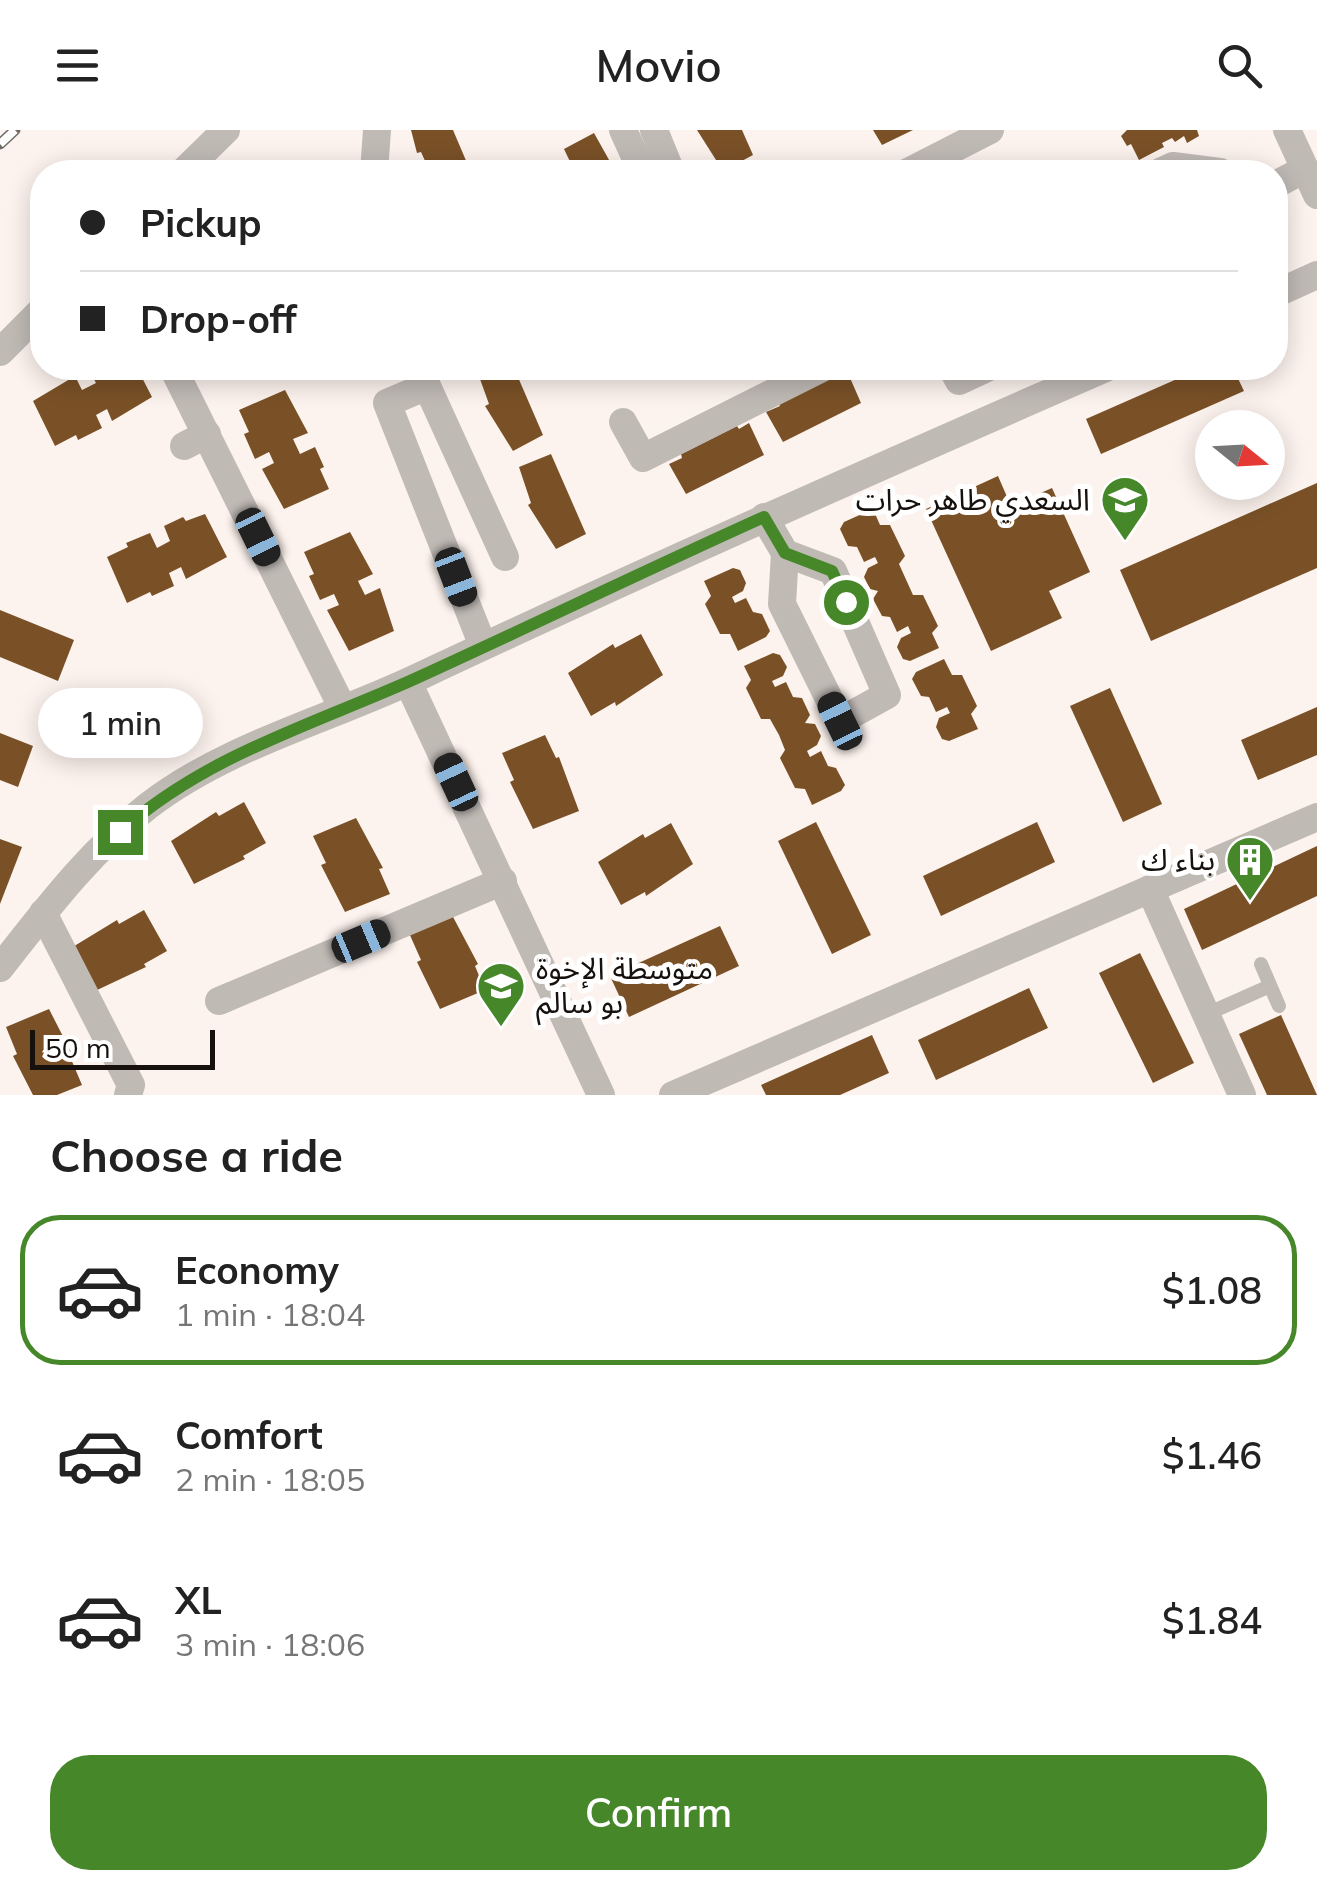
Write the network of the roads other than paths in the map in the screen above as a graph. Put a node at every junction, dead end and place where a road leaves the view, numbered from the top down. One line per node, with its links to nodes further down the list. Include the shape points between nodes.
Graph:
1 (226, 130): 7 (street)
2 (377, 130): 8 (street)
3 (623, 130): 9 (street)
4 (654, 130): 10 (street)
5 (990, 130): 11 (street)
6 (1287, 130): 12 (street)
7 (195, 160)
8 (375, 160)
9 (637, 160)
10 (666, 160)
11 (931, 160)
12 (1305, 168): 13 (street); 14 (street)
13 (1288, 176)
14 (1317, 195)
15 (1317, 276): 16 (street)
16 (1288, 288)
17 (30, 322): 18 (street)
18 (0, 352)
19 (177, 380): 30 (street, via 195,440)
20 (419, 380): 28 (street, via 387,403)
21 (424, 380): 27 (street)
22 (770, 380): 24 (street, via 643,458)
23 (1078, 380): 25 (street)
24 (623, 422)
25 (764, 517): 26 (street); 28 (street)
26 (785, 553): 26 (street, via 782,604 840,721 887,696 832,571)
27 (506, 557)
28 (483, 646): 29 (street)
29 (408, 682): 30 (street); 32 (street)
30 (342, 709): 34 (street, via 216,765 150,805)
31 (1317, 818): 33 (street)
32 (503, 881): 37 (street); 40 (street)
33 (1150, 889): 38 (street); 41 (street)
34 (44, 913): 36 (street); 39 (street, via 131,1084)
35 (1261, 964): 38 (lane, via 1278,1006 1270,986)
36 (0, 968)
37 (219, 1001)
38 (1208, 1014): 42 (street)
39 (128, 1095)
40 (601, 1095)
41 (673, 1095)
42 (1242, 1095)

